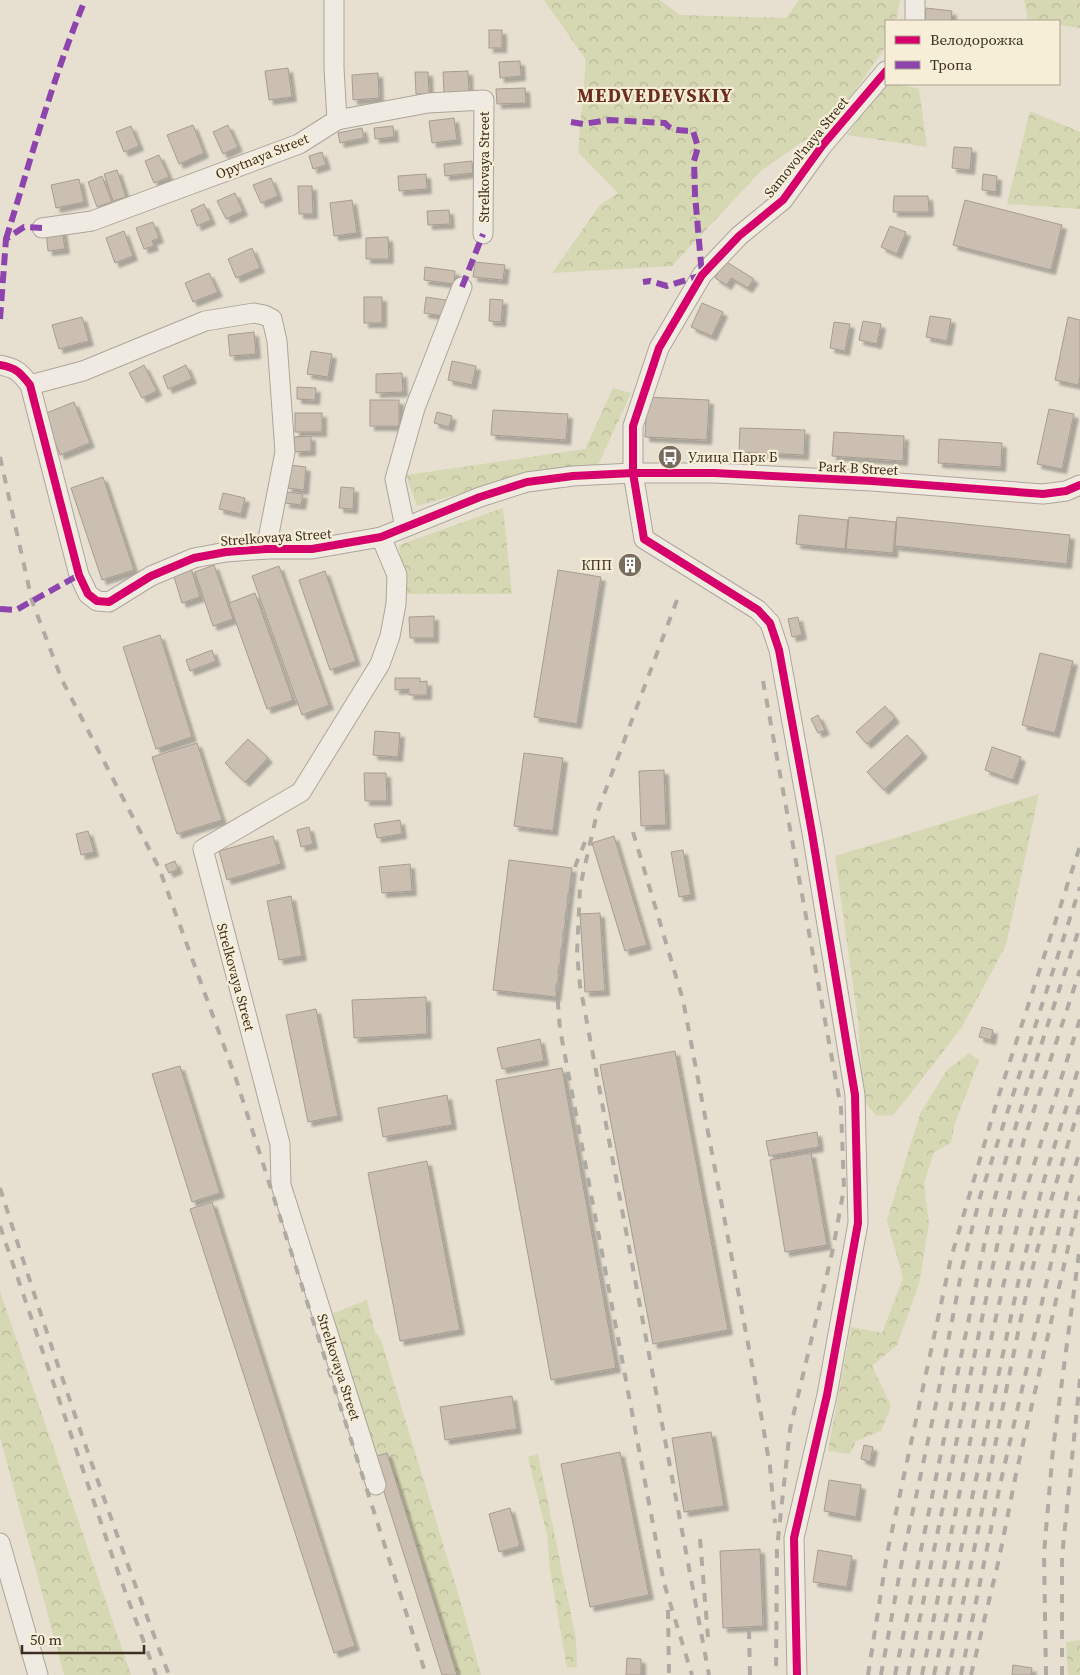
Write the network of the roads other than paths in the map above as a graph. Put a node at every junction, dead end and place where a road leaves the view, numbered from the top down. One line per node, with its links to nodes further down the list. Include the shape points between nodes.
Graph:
1 (334, 0): 6 (street)
2 (915, 0): 3 (street)
3 (915, 20)
4 (885, 72): 12 (street, Samovol'naya Street, via 822,146 783,200 739,236 702,275 659,348 633,426)
5 (484, 100): 6 (street, Opytnaya Street, via 428,102); 8 (street, Strelkovaya Street)
6 (337, 120): 7 (street, Opytnaya Street, via 298,144 92,221)
7 (42, 228)
8 (483, 234)
9 (462, 286): 14 (street, via 415,408 395,479)
10 (0, 365): 11 (street, via 20,372)
11 (30, 385): 16 (street, Strelkovaya Street, via 79,575 88,594 97,601 109,602 152,576 194,558); 16 (street, Strelkovaya Street, via 83,372 205,321 254,313 272,319 278,341 284,452)
12 (633, 473): 13 (street, Park B Street, via 714,473 872,481 1044,494); 14 (street, Strelkovaya Street, via 527,482); 20 (street, Samovol'naya Street, via 644,539 758,610 770,623 779,650 855,1095 858,1223 827,1395 794,1538)
13 (1080, 485)
14 (405, 527): 15 (street, Strelkovaya Street)
15 (381, 537): 16 (street, Strelkovaya Street, via 312,549); 17 (street, Strelkovaya Street, via 397,575 390,636 380,664 301,792 203,849 280,1144 281,1185)
16 (266, 549)
17 (376, 1485)
18 (0, 1543): 19 (street)
19 (38, 1675)
20 (797, 1675)

